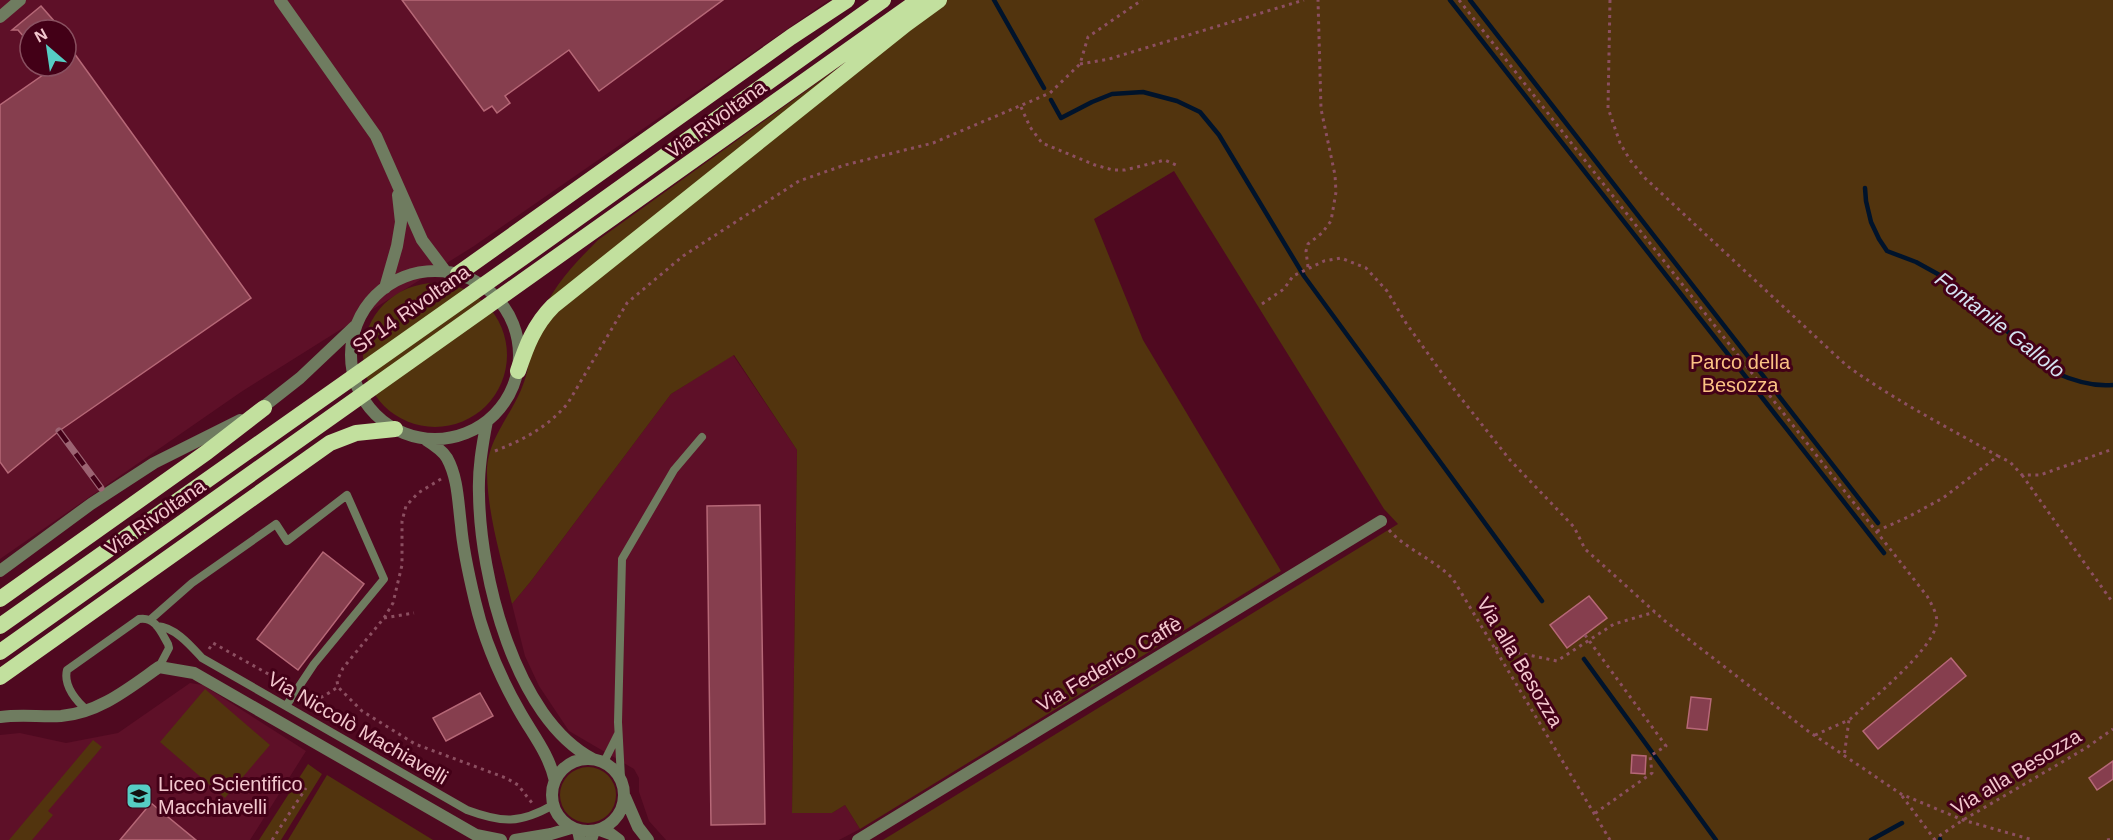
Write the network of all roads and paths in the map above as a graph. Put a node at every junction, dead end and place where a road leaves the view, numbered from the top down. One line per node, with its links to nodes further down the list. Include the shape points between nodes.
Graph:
1 (20, 0): 12 (street)
2 (280, 0): 16 (street, via 366,121)
3 (847, 0): 19 (highway)
4 (883, 0): 17 (highway, Via Rivoltana)
5 (919, 0): 48 (highway, Via Rivoltana)
6 (939, 0): 23 (highway, via 553,306 533,332)
7 (1142, 0): 13 (path, via 1088,37)
8 (1304, 0): 13 (path, via 1109,59)
9 (1318, 0): 18 (path, via 1321,109 1336,192 1331,221 1308,244)
10 (1459, 0): 36 (path)
11 (1611, 0): 32 (path, via 1608,108 1620,142 1645,178 1846,365 1902,403)
12 (0, 17)
13 (1080, 64): 14 (path, via 1050,93)
14 (1020, 107): 15 (path, via 1042,143 1095,165 1125,170 1165,160); 31 (path, via 933,143 845,165 799,182 692,250 627,303 557,416 522,440)
15 (1176, 165)
16 (396, 179): 19 (street, via 422,240); 20 (street, via 401,222)
17 (525, 255): 24 (highway, SP14 Rivoltana)
18 (1307, 268): 21 (path); 40 (path, via 1341,258 1366,268 1387,291 1449,384 1510,460 1574,527 1594,559)
19 (452, 273): 20 (street, via 417,273); 23 (street, via 487,289 508,314 518,338)
20 (385, 288): 22 (street, via 364,309)
21 (1262, 304)
22 (357, 325): 25 (street); 27 (street, via 351,350 355,382 366,404)
23 (518, 371): 26 (street, via 509,396)
24 (321, 398): 44 (highway, Via Rivoltana)
25 (264, 408): 37 (street, via 154,463); 38 (highway)
26 (487, 421): 29 (street, via 458,436); 62 (street, via 478,494 481,530 510,651 528,690 551,724 573,747)
27 (395, 429): 29 (street); 51 (highway, via 356,433 330,443)
28 (702, 437): 59 (lane, via 674,470 622,560)
29 (425, 439): 64 (street, via 443,453 452,471 482,629 520,713 544,749)
30 (2113, 448): 33 (path, via 2040,475)
31 (491, 453)
32 (1998, 456): 33 (path); 36 (path, via 1943,498)
33 (2022, 475): 39 (path)
34 (445, 476): 42 (path, via 406,506 402,520 402,566 393,603)
35 (1381, 521): 47 (path, Via alla Besozza, via 1454,579); 80 (street, Via Federico Caffè)
36 (1877, 531): 57 (path, via 1927,596 1937,624 1932,637 1899,676)
37 (0, 571)
38 (0, 599)
39 (2113, 603)
40 (1655, 612): 46 (path, via 1614,624); 60 (path)
41 (414, 613): 42 (path)
42 (384, 618): 52 (path, via 343,668)
43 (154, 623): 49 (lane, Via Niccolò Machiavelli, via 187,642); 50 (lane, via 169,648); 53 (lane, via 192,584 276,524 287,541 347,495 384,579); 55 (lane, via 146,617 139,619 67,670 68,685)
44 (0, 626)
45 (1585, 635): 46 (path)
46 (1588, 639): 47 (path, via 1557,661); 70 (path, via 1665,746 1650,756 1652,773)
47 (1495, 648): 70 (path, Via alla Besozza)
48 (0, 652)
49 (202, 658): 53 (path, via 213,643); 54 (lane, Via Niccolò Machiavelli)
50 (159, 667): 55 (street); 76 (street, via 194,674 476,835)
51 (0, 677)
52 (338, 687): 53 (path, via 316,699); 69 (path, via 362,711 415,744 506,777 518,785)
53 (297, 690): 54 (lane)
54 (286, 706): 69 (lane, Via Niccolò Machiavelli, via 467,810 487,818 514,821)
55 (88, 711): 56 (street, via 61,716)
56 (0, 717)
57 (1848, 720): 60 (path); 61 (path)
58 (2113, 729): 71 (path, Via alla Besozza)
59 (618, 733): 62 (lane); 63 (lane)
60 (1814, 735): 61 (path)
61 (1844, 757): 66 (path)
62 (598, 760): 63 (street); 64 (street, via 574,762)
63 (621, 778): 67 (street)
64 (555, 781): 68 (street)
65 (306, 788): 75 (path)
66 (1901, 794): 71 (path); 82 (path)
67 (625, 796): 73 (street, via 615,821); 79 (street)
68 (553, 805): 69 (lane, Via Niccolò Machiavelli); 72 (street)
69 (539, 814)
70 (1594, 814): 81 (path, Via alla Besozza)
71 (1964, 820): 82 (path, Via alla Besozza); 83 (path)
72 (577, 833): 73 (street); 77 (street)
73 (595, 834): 78 (street, via 610,834)
74 (2113, 839): 84 (path)
75 (272, 840)
76 (501, 840)
77 (515, 840)
78 (619, 840)
79 (648, 840)
80 (858, 840)
81 (1610, 840)
82 (1934, 840)
83 (2033, 840)
84 (2107, 840)

